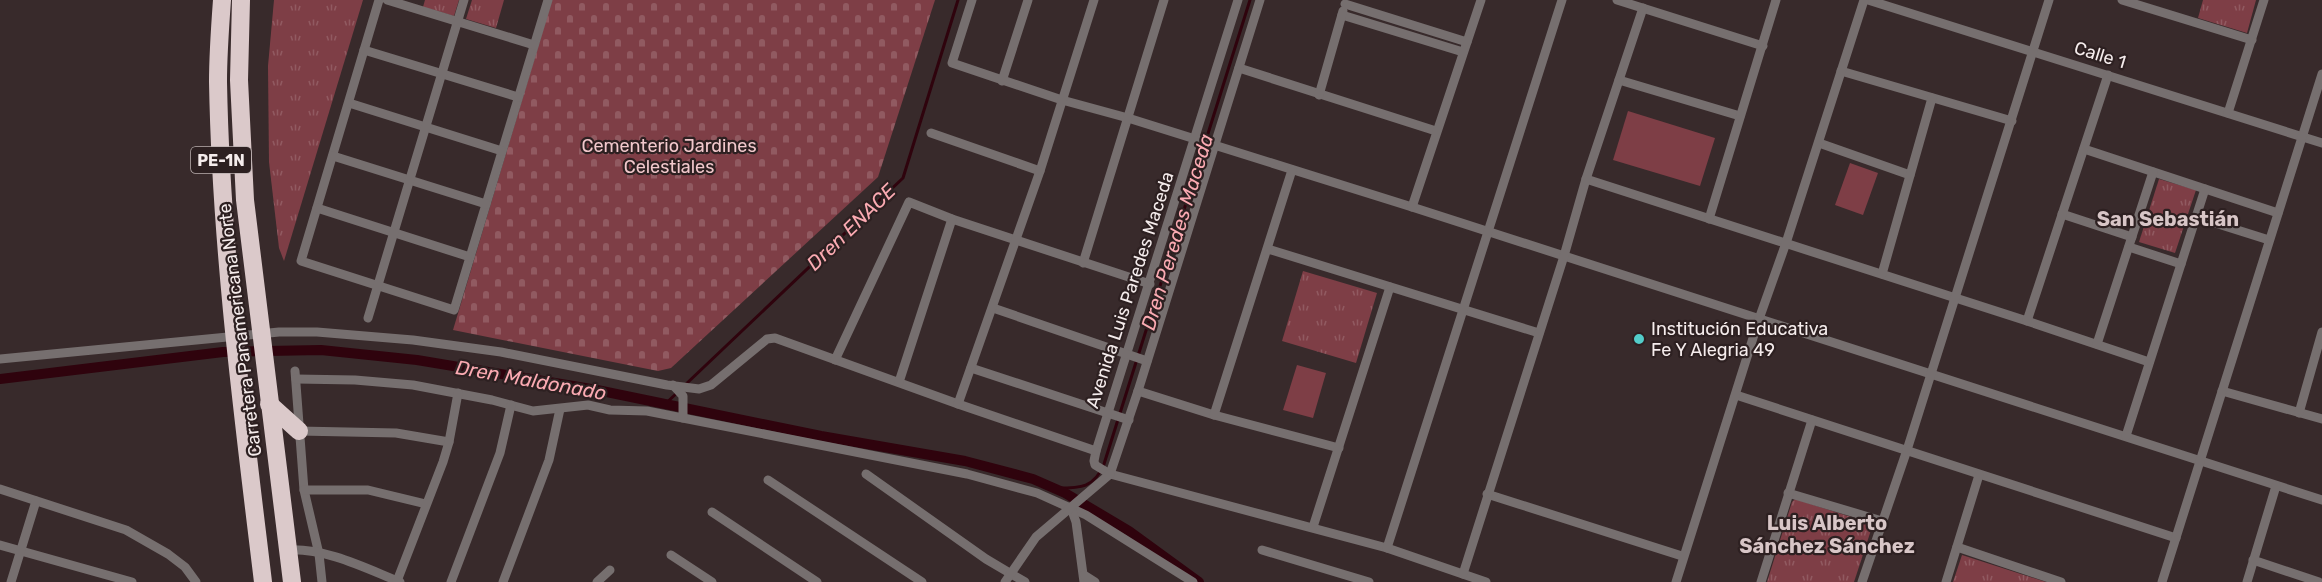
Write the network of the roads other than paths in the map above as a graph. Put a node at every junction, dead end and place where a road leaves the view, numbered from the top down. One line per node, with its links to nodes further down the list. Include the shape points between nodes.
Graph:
1 (222, 0): 162 (highway, Carretera Panamericana Norte / PE-1N, via 218,80 223,201)
2 (241, 0): 113 (highway, Carretera Panamericana Norte / PE-1N, via 239,80 245,200)
3 (379, 0): 29 (street)
4 (387, 0): 24 (street)
5 (464, 0): 24 (street)
6 (548, 0): 27 (street)
7 (972, 0): 38 (street, via 952,63)
8 (1028, 0): 38 (street)
9 (1094, 0): 42 (street)
10 (1164, 0): 46 (street)
11 (1238, 0): 52 (street, Avenida Luis Paredes Maceda)
12 (1260, 0): 32 (street, Avenida Luis Paredes Maceda)
13 (1481, 0): 26 (street)
14 (1562, 0): 74 (street)
15 (1617, 0): 22 (street)
16 (1776, 0): 28 (street)
17 (1866, 0): 31 (street, Calle 1); 33 (street)
18 (2049, 0): 31 (street)
19 (2264, 0): 25 (street)
20 (2128, 1): 25 (street)
21 (1346, 2): 23 (street); 26 (street)
22 (1643, 8): 28 (street); 37 (street)
23 (1342, 15): 30 (street); 39 (street)
24 (458, 21): 27 (street); 34 (street)
25 (2252, 40): 44 (street)
26 (1467, 42): 30 (street)
27 (534, 45): 40 (street)
28 (1763, 46): 45 (street)
29 (364, 50): 34 (street); 43 (street)
30 (1463, 52): 49 (street)
31 (2033, 52): 36 (street, Calle 1); 47 (street)
32 (1239, 68): 39 (street); 55 (street, Avenida Luis Paredes Maceda)
33 (1841, 71): 41 (street); 53 (street)
34 (441, 74): 40 (street); 48 (street)
35 (2322, 74): 51 (street)
36 (2108, 75): 44 (street, Calle 1); 56 (street)
37 (1619, 80): 45 (street); 63 (street)
38 (1002, 81): 42 (street)
39 (1319, 95): 49 (street)
40 (518, 97): 57 (street)
41 (1932, 98): 47 (street); 62 (street)
42 (1062, 100): 46 (street); 60 (street)
43 (349, 103): 48 (street); 58 (street)
44 (2228, 113): 51 (street, Calle 1)
45 (1740, 116): 73 (street)
46 (1128, 118): 52 (street); 84 (street)
47 (2012, 121): 90 (street)
48 (425, 127): 57 (street); 64 (street)
49 (1436, 131): 67 (street)
50 (931, 133): 60 (street)
51 (2303, 136): 54 (street, Calle 1); 69 (street)
52 (1195, 140): 55 (street); 87 (street, Avenida Luis Paredes Maceda)
53 (1819, 143): 62 (street); 79 (street)
54 (2322, 143)
55 (1214, 145): 59 (street); 103 (street, Avenida Luis Paredes Maceda)
56 (2084, 148): 61 (street); 70 (street)
57 (502, 151): 66 (street)
58 (333, 156): 64 (street); 68 (street)
59 (1292, 170): 67 (street); 81 (street)
60 (1040, 171): 77 (street)
61 (2153, 172): 65 (street); 76 (street)
62 (1910, 175): 86 (street)
63 (1586, 179): 73 (street); 82 (street)
64 (410, 180): 66 (street); 75 (street)
65 (2205, 189): 69 (street); 71 (street)
66 (486, 204): 83 (street)
67 (1412, 207): 74 (street)
68 (317, 208): 75 (street); 88 (street, via 301,261)
69 (2278, 213): 78 (street)
70 (2062, 214): 76 (street); 95 (street)
71 (2196, 217): 78 (street); 85 (street)
72 (952, 219): 77 (street); 102 (street, via 909,202); 107 (street)
73 (1709, 219): 79 (street)
74 (1488, 232): 82 (street); 92 (street)
75 (393, 233): 83 (street); 88 (street)
76 (2132, 237): 80 (street)
77 (1016, 240): 84 (street); 91 (street)
78 (2269, 240): 110 (street)
79 (1786, 243): 86 (street); 94 (street)
80 (2129, 247): 85 (street); 98 (street)
81 (1268, 249): 89 (street); 119 (street)
82 (1564, 256): 94 (street); 97 (street)
83 (470, 257): 88 (street, via 454,310)
84 (1083, 263): 87 (street)
85 (2181, 264): 104 (street)
86 (1882, 274): 90 (street)
87 (1150, 284): 100 (street, Avenida Luis Paredes Maceda)
88 (377, 286): 93 (street)
89 (1390, 287): 92 (street); 127 (street)
90 (1956, 298): 95 (street); 106 (street)
91 (993, 308): 100 (street); 105 (street)
92 (1464, 310): 97 (street); 150 (street)
93 (368, 318)
94 (1759, 320): 106 (street); 112 (street)
95 (2027, 321): 98 (street)
96 (2322, 332): 99 (street)
97 (1539, 333): 139 (street)
98 (2097, 344): 104 (street)
99 (2320, 347): 117 (street)
100 (1127, 354): 103 (street); 118 (street, Avenida Luis Paredes Maceda)
101 (0, 359): 108 (street, via 279,332 317,332 501,352)
102 (835, 360): 107 (street); 108 (street, via 775,338 767,339 707,388)
103 (1147, 361): 109 (street, Avenida Luis Paredes Maceda)
104 (2149, 362): 125 (street)
105 (971, 368): 114 (street); 118 (street)
106 (1931, 375): 125 (street); 128 (street)
107 (900, 382): 114 (street)
108 (673, 385): 120 (street, via 683,396)
109 (1138, 391): 119 (street); 122 (street, Avenida Luis Paredes Maceda)
110 (2222, 391): 117 (street); 130 (street)
111 (458, 393): 115 (street); 124 (street, via 296,375); 126 (street)
112 (1736, 395): 123 (street); 156 (street)
113 (269, 404): 124 (highway); 151 (highway, Carretera Panamericana Norte / PE-1N)
114 (958, 404): 129 (street)
115 (511, 405): 116 (street, via 533,411); 171 (street, via 500,453)
116 (560, 409): 120 (street, via 588,405); 172 (street, via 549,460)
117 (2298, 412): 121 (street)
118 (1108, 414): 122 (street); 129 (street, Avenida Luis Paredes Maceda)
119 (1214, 415): 127 (street)
120 (683, 418): 143 (street, via 967,474 1037,493)
121 (2322, 419)
122 (1129, 420): 132 (street, Avenida Luis Paredes Maceda)
123 (1812, 420): 128 (street); 138 (street)
124 (299, 431): 126 (street, via 389,433); 137 (street)
125 (2126, 436): 130 (street)
126 (449, 442): 142 (street)
127 (1339, 448): 146 (street)
128 (1907, 450): 133 (street); 145 (street)
129 (1096, 451): 132 (street, via 1095,465)
130 (2199, 460): 135 (street); 147 (street)
131 (866, 474): 161 (street)
132 (1110, 474): 143 (street); 146 (street)
133 (1979, 475): 147 (street); 149 (street)
134 (768, 480): 176 (street)
135 (2276, 486): 140 (street); 157 (street)
136 (0, 489): 141 (street)
137 (304, 490): 142 (street, via 368,490); 154 (street)
138 (1788, 493): 145 (street); 184 (street)
139 (1487, 494): 156 (street); 160 (street)
140 (2322, 500)
141 (36, 501): 153 (street); 168 (street, via 126,530 168,554)
142 (426, 504): 165 (street)
143 (1071, 508): 161 (street, via 1036,537); 163 (street); 179 (street)
144 (712, 512): 175 (street)
145 (1882, 521): 185 (street)
146 (1314, 527): 150 (street)
147 (2176, 538): 188 (street)
148 (0, 545): 153 (street)
149 (1957, 547): 186 (street); 187 (street)
150 (1387, 548): 159 (street)
151 (288, 550): 154 (street); 169 (highway, Carretera Panamericana Norte / PE-1N)
152 (1262, 550): 180 (street)
153 (20, 551): 166 (street); 167 (street)
154 (319, 554): 165 (street, via 352,562); 170 (street)
155 (671, 555): 174 (street)
156 (1682, 556): 183 (street)
157 (2253, 560): 164 (street); 189 (street)
158 (610, 570): 173 (street)
159 (1448, 570): 160 (street); 181 (street)
160 (1463, 574): 182 (street)
161 (1008, 578): 177 (street)
162 (261, 579)
163 (1084, 579): 178 (street)
164 (2303, 579): 190 (street)
165 (398, 581)
166 (11, 582)
167 (132, 582)
168 (196, 582)
169 (292, 582)
170 (322, 582)
171 (451, 582)
172 (503, 582)
173 (597, 582)
174 (712, 582)
175 (817, 582)
176 (922, 582)
177 (1025, 582)
178 (1095, 582)
179 (1193, 582)
180 (1369, 582)
181 (1446, 582)
182 (1486, 582)
183 (1676, 582)
184 (1761, 582)
185 (1862, 582)
186 (1946, 582)
187 (2061, 582)
188 (2162, 582)
189 (2247, 582)
190 (2319, 582)

